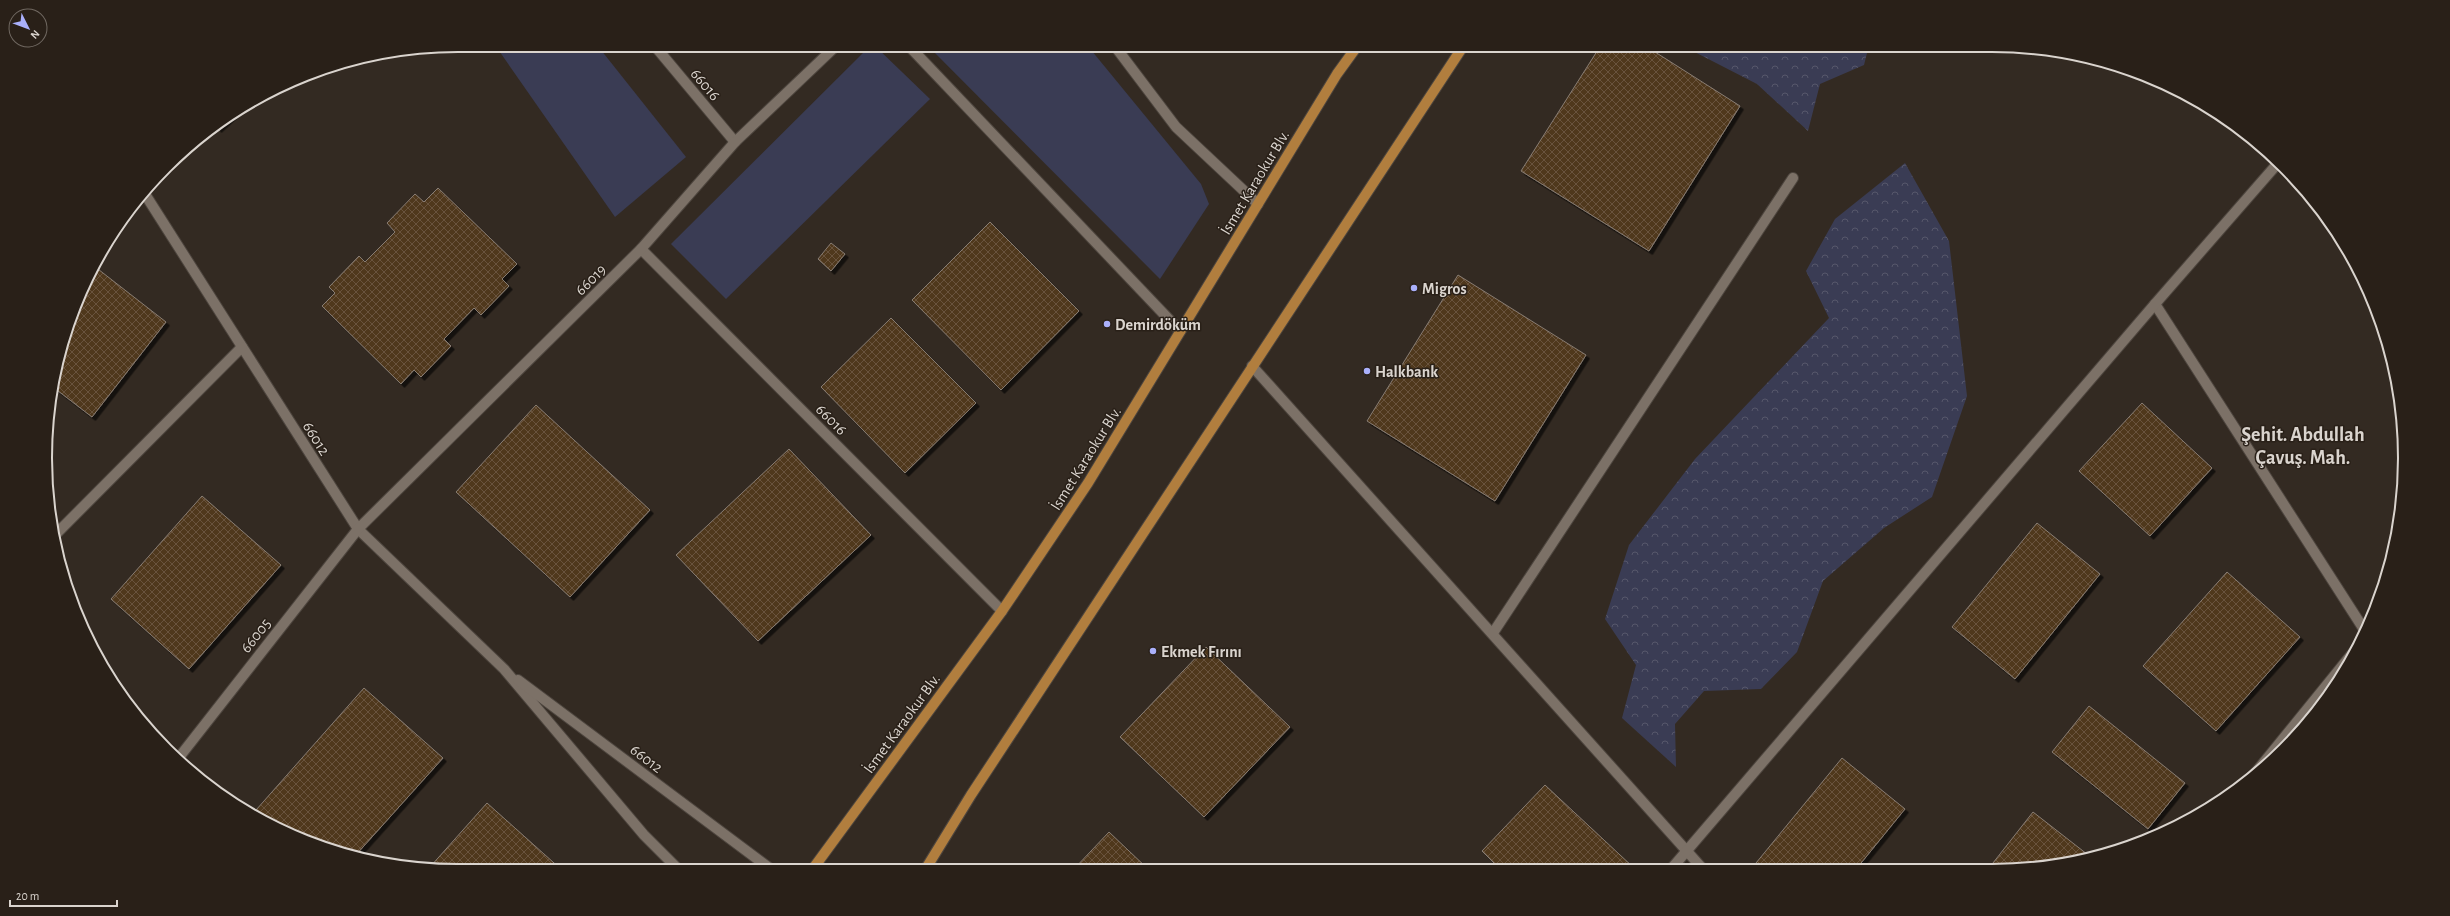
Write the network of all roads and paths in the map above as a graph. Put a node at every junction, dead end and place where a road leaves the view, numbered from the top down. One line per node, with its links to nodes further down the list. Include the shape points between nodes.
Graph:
1 (660, 52): 7 (street, 66016)
2 (831, 52): 7 (street, 66019)
3 (915, 52): 14 (street)
4 (1119, 52): 11 (street, via 1176,127)
5 (1353, 52): 11 (main road, İsmet Karaokur Blv.)
6 (1459, 52): 16 (main road)
7 (735, 142): 12 (street, 66019)
8 (2275, 167): 13 (street)
9 (1793, 178): 21 (street)
10 (147, 197): 15 (street, 66012)
11 (1258, 204): 14 (main road, İsmet Karaokur Blv.)
12 (641, 250): 17 (street, 66019); 19 (street, 66016)
13 (2155, 304): 20 (street); 26 (street)
14 (1180, 331): 19 (main road, İsmet Karaokur Blv., via 1088,483)
15 (242, 347): 17 (street, 66012); 18 (street)
16 (1252, 366): 21 (street); 30 (main road, via 971,795)
17 (358, 529): 22 (street, 66012); 25 (street, 66005)
18 (59, 531)
19 (1002, 611): 29 (main road, İsmet Karaokur Blv.)
20 (2362, 625)
21 (1492, 633): 26 (street)
22 (504, 669): 27 (street, 66012, via 644,835); 28 (street, 66012)
23 (2337, 672): 24 (street)
24 (2275, 749)
25 (181, 755)
26 (1687, 849): 31 (street); 32 (street)
27 (674, 864)
28 (764, 864)
29 (816, 864)
30 (930, 864)
31 (1675, 864)
32 (1699, 864)

